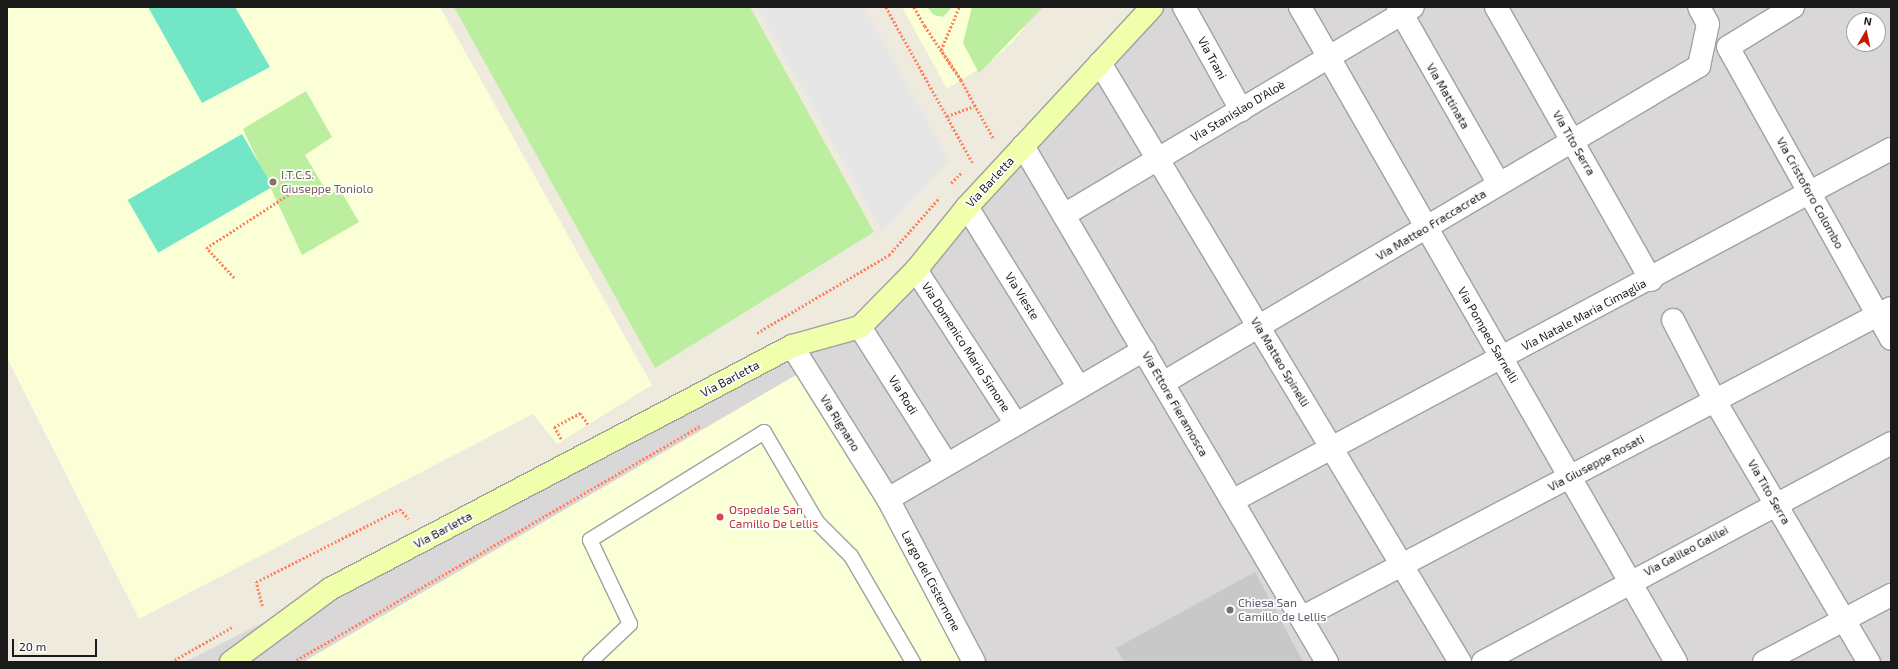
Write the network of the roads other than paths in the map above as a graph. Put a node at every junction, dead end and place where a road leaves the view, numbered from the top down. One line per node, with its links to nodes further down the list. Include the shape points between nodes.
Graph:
1 (1152, 7): 9 (street, Via Barletta)
2 (1184, 7): 10 (street, Via Trani)
3 (1300, 7): 8 (street, Via Pompeo Sarnelli)
4 (1496, 7): 11 (street, Via Tito Serra)
5 (1698, 7): 11 (street, Via Matteo Fraccacreta, via 1708,24 1699,66)
6 (1793, 7): 16 (street, Via Cristoforo Colombo, via 1728,47)
7 (1404, 9): 8 (street, Via Stanislao D'Aloè); 15 (street, Via Mattinata)
8 (1329, 57): 10 (street, Via Stanislao D'Aloè); 19 (street, Via Pompeo Sarnelli)
9 (1100, 63): 12 (street, Via Barletta); 14 (street, Via Matteo Spinelli)
10 (1241, 110): 14 (street, Via Stanislao D'Aloè)
11 (1572, 141): 15 (street, Via Matteo Fraccacreta); 21 (street, Via Tito Serra)
12 (1023, 146): 17 (street, Via Barletta); 18 (street, Via Ettore Fieramosca)
13 (1891, 149): 16 (street, Via Natale Maria Cimaglia)
14 (1158, 159): 18 (street, Via Stanislao D'Aloè); 24 (street, Via Matteo Spinelli)
15 (1499, 184): 19 (street, Via Matteo Fraccacreta)
16 (1810, 194): 21 (street, Via Natale Maria Cimaglia); 22 (street, Via Cristoforo Colombo)
17 (967, 207): 20 (street, Via Barletta); 31 (street, Via Vieste)
18 (1064, 215): 28 (street, Via Ettore Fieramosca)
19 (1426, 227): 24 (street, Via Matteo Fraccacreta); 29 (street, Via Pompeo Sarnelli)
20 (916, 270): 25 (street, Via Barletta); 33 (street, Via Domenico Mario Simone)
21 (1651, 280): 29 (street, Via Natale Maria Cimaglia)
22 (1884, 311): 26 (street, Via Cristoforo Colombo); 32 (street, Via Giuseppe Rosati)
23 (1673, 320): 32 (street, Via Tito Serra)
24 (1258, 326): 30 (street, Via Matteo Fraccacreta); 35 (street, Via Matteo Spinelli)
25 (860, 327): 27 (street, Via Barletta); 36 (street, Via Rodi)
26 (1891, 339)
27 (792, 346): 38 (street, Via Rignano); 46 (street, Via Barletta, via 330,589)
28 (1144, 350): 30 (street, Via Ettore Fieramosca); 31 (street)
29 (1502, 358): 35 (street, Via Natale Maria Cimaglia); 37 (street, Via Pompeo Sarnelli)
30 (1163, 383): 39 (street, Via Ettore Fieramosca)
31 (1078, 386): 33 (street)
32 (1715, 401): 37 (street, Via Giuseppe Rosati); 40 (street, Via Tito Serra)
33 (1016, 424): 36 (street)
34 (1891, 443): 40 (street, Via Galileo Galilei)
35 (1331, 448): 39 (street, Via Natale Maria Cimaglia); 41 (street, Via Matteo Spinelli)
36 (946, 463): 38 (street)
37 (1570, 477): 41 (street, Via Giuseppe Rosati); 42 (street, Via Pompeo Sarnelli)
38 (888, 499): 49 (street, Largo del Cisternone)
39 (1232, 500): 44 (street, Via Ettore Fieramosca)
40 (1776, 504): 42 (street, Via Galileo Galilei); 45 (street, Via Tito Serra)
41 (1402, 566): 44 (street, Via Giuseppe Rosati); 51 (street, Via Matteo Spinelli)
42 (1630, 581): 52 (street, Via Galileo Galilei); 53 (street, Via Pompeo Sarnelli)
43 (1891, 595): 45 (street)
44 (1302, 618): 50 (street, Via Ettore Fieramosca)
45 (1844, 620): 54 (street); 55 (street, Via Tito Serra)
46 (231, 662)
47 (590, 662): 48 (lane, via 630,624 590,540 764,432 817,522 851,556)
48 (913, 662)
49 (974, 662)
50 (1328, 662)
51 (1460, 662)
52 (1483, 662)
53 (1676, 662)
54 (1764, 662)
55 (1869, 662)

